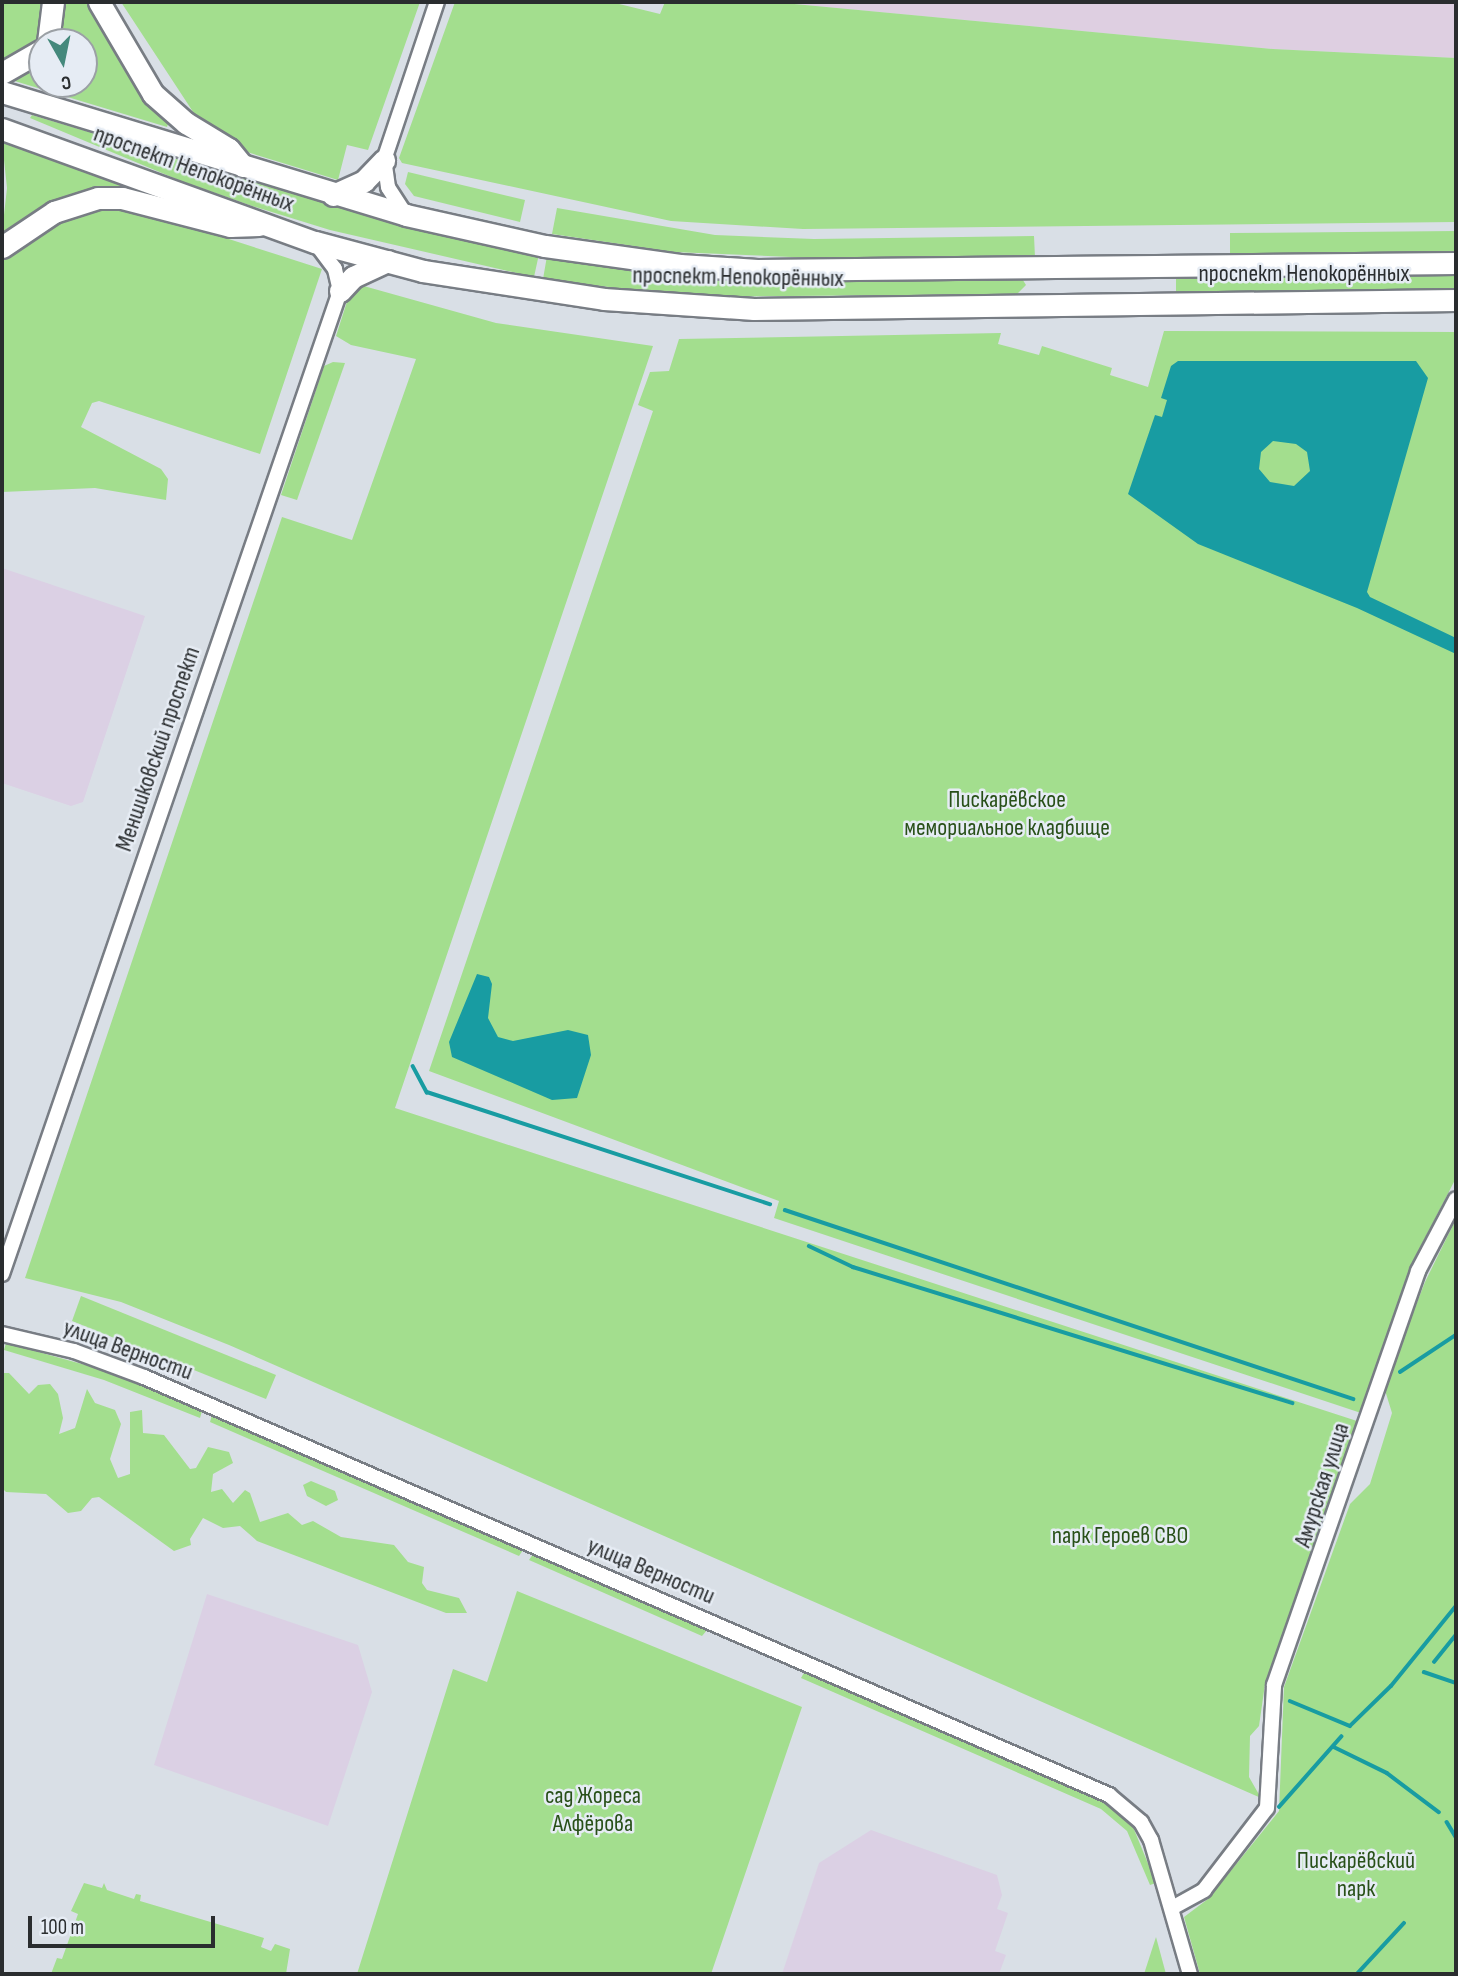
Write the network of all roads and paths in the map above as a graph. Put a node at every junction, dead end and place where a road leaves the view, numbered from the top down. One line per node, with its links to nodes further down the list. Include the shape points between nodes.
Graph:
1 (53, 2): 4 (main road)
2 (99, 2): 10 (main road, via 153,94 186,123 229,149)
3 (437, 2): 9 (street)
4 (50, 28)
5 (28, 60): 6 (main road)
6 (2, 73)
7 (2, 92): 10 (main road, проспект Непокорённых)
8 (2, 129): 13 (main road, проспект Непокорённых)
9 (384, 160): 11 (main road, via 364,181); 12 (street, via 388,187)
10 (244, 168): 11 (main road, проспект Непокорённых)
11 (333, 195): 12 (main road, проспект Непокорённых)
12 (406, 215): 17 (main road, проспект Непокорённых, via 612,257 757,270)
13 (272, 225): 14 (main road, проспект Непокорённых); 15 (main road, via 230,226 122,198 98,198 54,212)
14 (315, 242): 16 (main road, проспект Непокорённых); 18 (street, via 335,269)
15 (2, 247)
16 (387, 261): 18 (main road, via 353,277); 19 (main road, проспект Непокорённых, via 486,282 675,307)
17 (1456, 263)
18 (340, 291): 21 (street, Меншиковский проспект)
19 (1456, 300)
20 (1456, 1199): 24 (street, Амурская улица, via 1419,1271 1274,1685 1270,1795 1254,1829 1204,1891)
21 (7, 1244): 22 (street, Меншиковский проспект)
22 (2, 1274)
23 (2, 1334): 24 (street, улица Верности, via 74,1351 144,1377 1089,1785 1141,1822)
24 (1172, 1908): 25 (street, улица Верности)
25 (1190, 1974)

